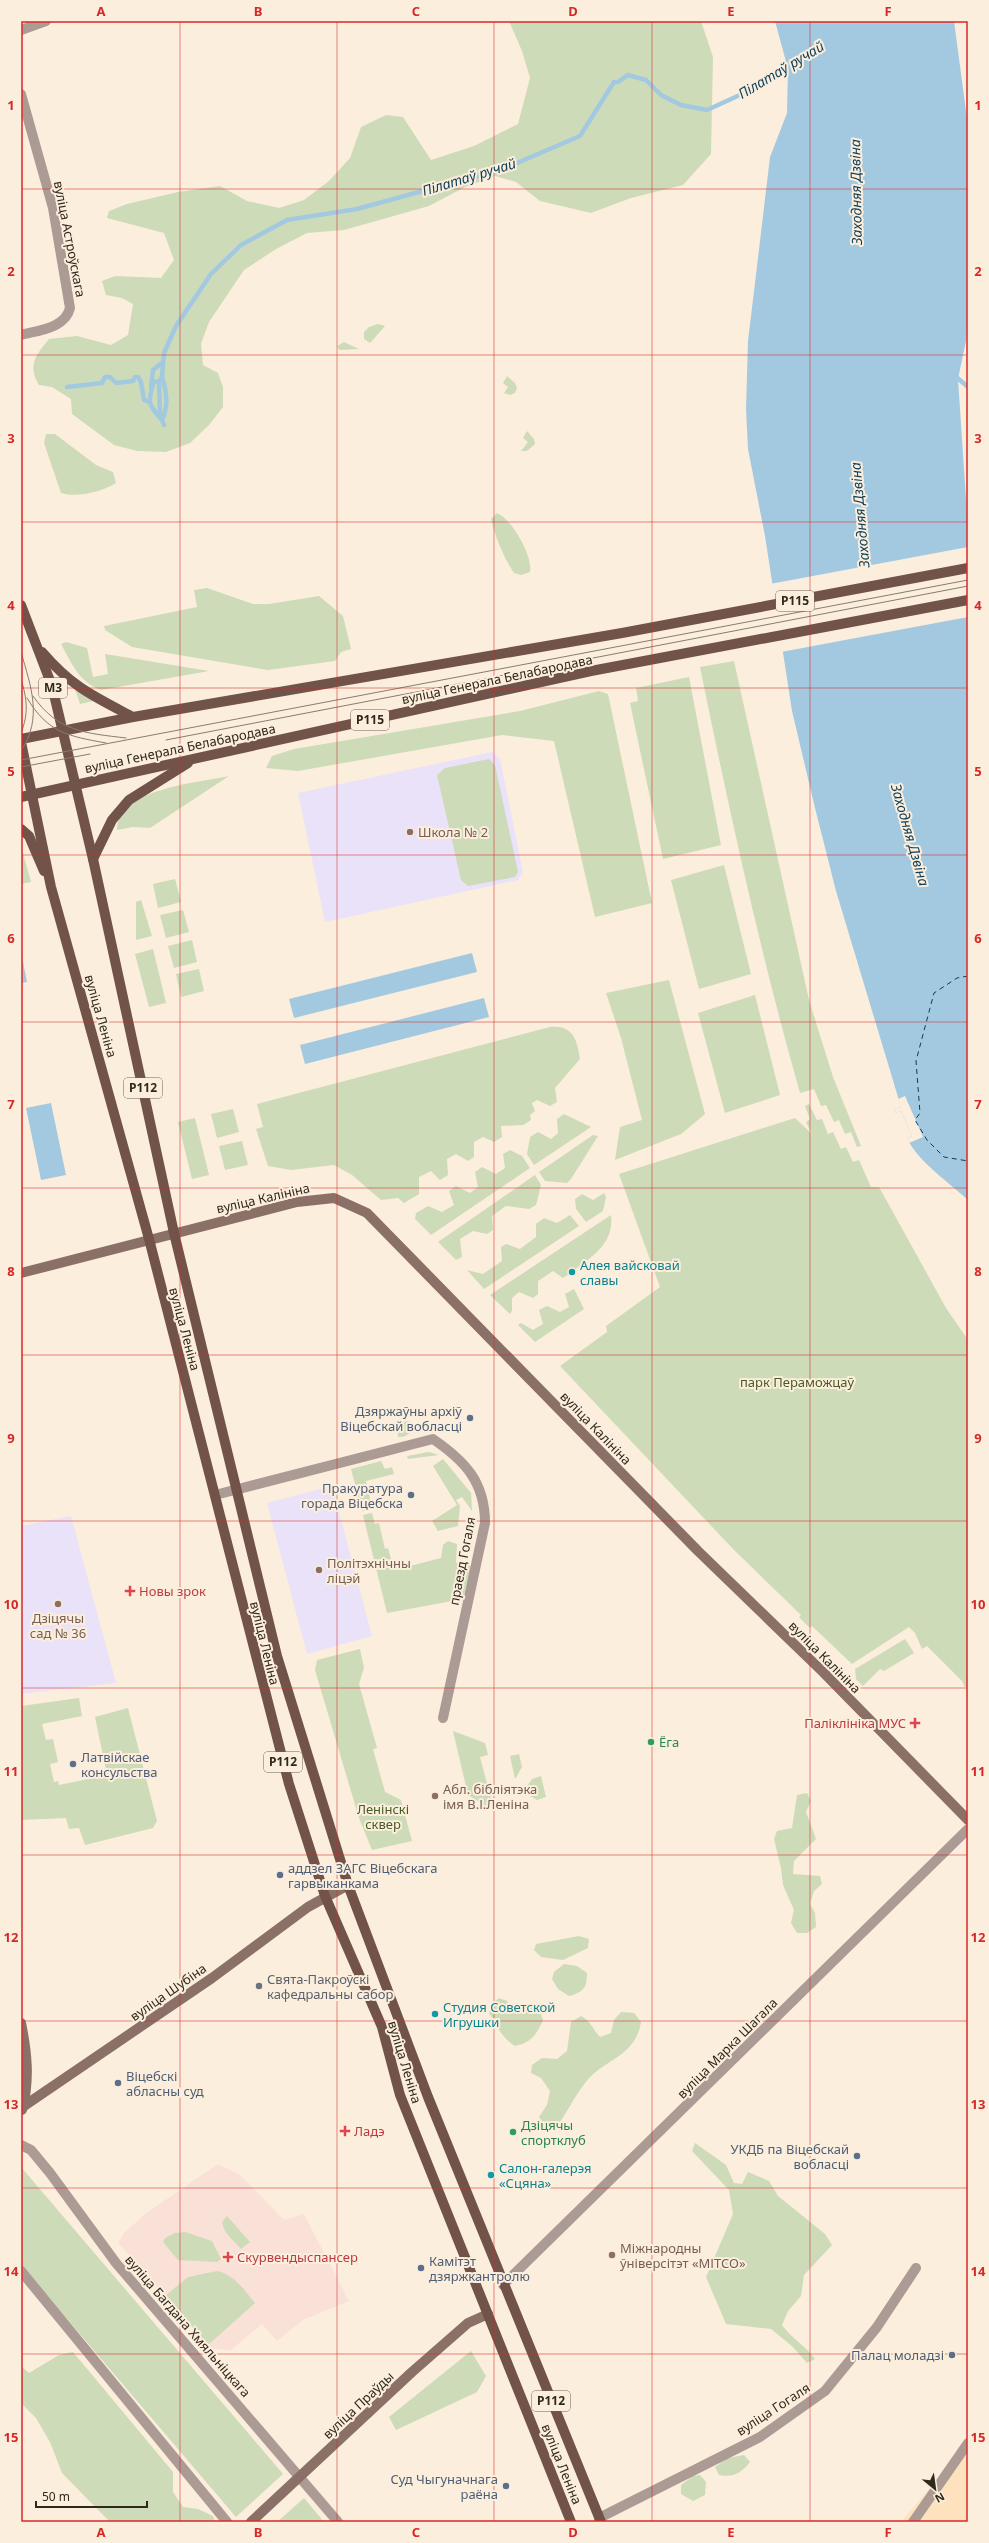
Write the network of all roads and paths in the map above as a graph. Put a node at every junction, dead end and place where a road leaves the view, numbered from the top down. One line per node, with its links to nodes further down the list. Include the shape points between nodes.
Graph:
1 (46, 21): 2 (street)
2 (21, 30)
3 (21, 94): 4 (street, вуліца Астроўскага, via 53,208 70,308 67,317 57,325)
4 (21, 335)
5 (968, 568): 9 (main road, вуліца Генерала Белабародава / Р115, via 622,633)
6 (968, 600): 12 (main road, вуліца Генерала Белабародава / Р115, via 628,664)
7 (21, 605): 8 (main road, М3)
8 (38, 647): 9 (main road, via 63,675 80,688); 10 (main road, М3, via 52,686)
9 (133, 717): 10 (main road, вуліца Генерала Белабародава / Р115)
10 (63, 730): 11 (main road, вуліца Генерала Белабародава); 13 (main road, Р112)
11 (21, 740): 14 (main road, вуліца Леніна / Р112)
12 (196, 758): 13 (main road, вуліца Генерала Белабародава / Р115); 17 (main road, via 129,800 112,820)
13 (75, 785): 14 (main road, вуліца Генерала Белабародава); 17 (main road, вуліца Леніна / Р112)
14 (34, 794): 15 (main road, вуліца Генерала Белабародава); 18 (main road, вуліца Леніна / Р112)
15 (21, 797)
16 (21, 829): 18 (main road, via 29,836)
17 (93, 858): 19 (main road, вуліца Леніна / Р112)
18 (51, 887): 20 (main road, вуліца Леніна / Р112)
19 (174, 1233): 20 (street, вуліца Калініна); 22 (main road, вуліца Леніна / Р112); 25 (street, вуліца Калініна, via 317,1198 334,1198 367,1212 698,1551)
20 (149, 1239): 21 (street, вуліца Калініна); 23 (main road, вуліца Леніна / Р112)
21 (21, 1273)
22 (236, 1489): 23 (street); 24 (street, праезд Гогаля, via 433,1439 455,1454 466,1466 479,1488 485,1505 485,1523); 27 (main road, вуліца Леніна / Р112, via 277,1656)
23 (215, 1495): 28 (main road, вуліца Леніна / Р112, via 289,1784)
24 (443, 1718)
25 (968, 1820)
26 (968, 1829): 34 (street, вуліца Марка Шагала)
27 (348, 1885): 28 (street, вуліца Шубіна); 34 (main road, вуліца Леніна / Р112, via 428,2097)
28 (325, 1896): 30 (street, вуліца Шубіна); 35 (main road, вуліца Леніна / Р112, via 382,2027 400,2095)
29 (21, 2023): 30 (street, via 28,2057 26,2090)
30 (21, 2109)
31 (21, 2145): 37 (street, вуліца Багдана Хмяльніцкага, via 31,2150 116,2263)
32 (916, 2268): 38 (street, вуліца Гогаля, via 877,2327 825,2391 760,2437)
33 (21, 2271): 39 (street)
34 (503, 2285): 38 (main road, вуліца Леніна / Р112)
35 (488, 2314): 37 (street, вуліца Праўды, via 463,2328 412,2372); 42 (main road, вуліца Леніна / Р112)
36 (968, 2443): 43 (street)
37 (301, 2477): 40 (street, вуліца Праўды); 41 (street, вуліца Багдана Хмяльніцкага)
38 (600, 2520)
39 (227, 2522)
40 (251, 2522)
41 (338, 2522)
42 (571, 2522)
43 (913, 2522)

